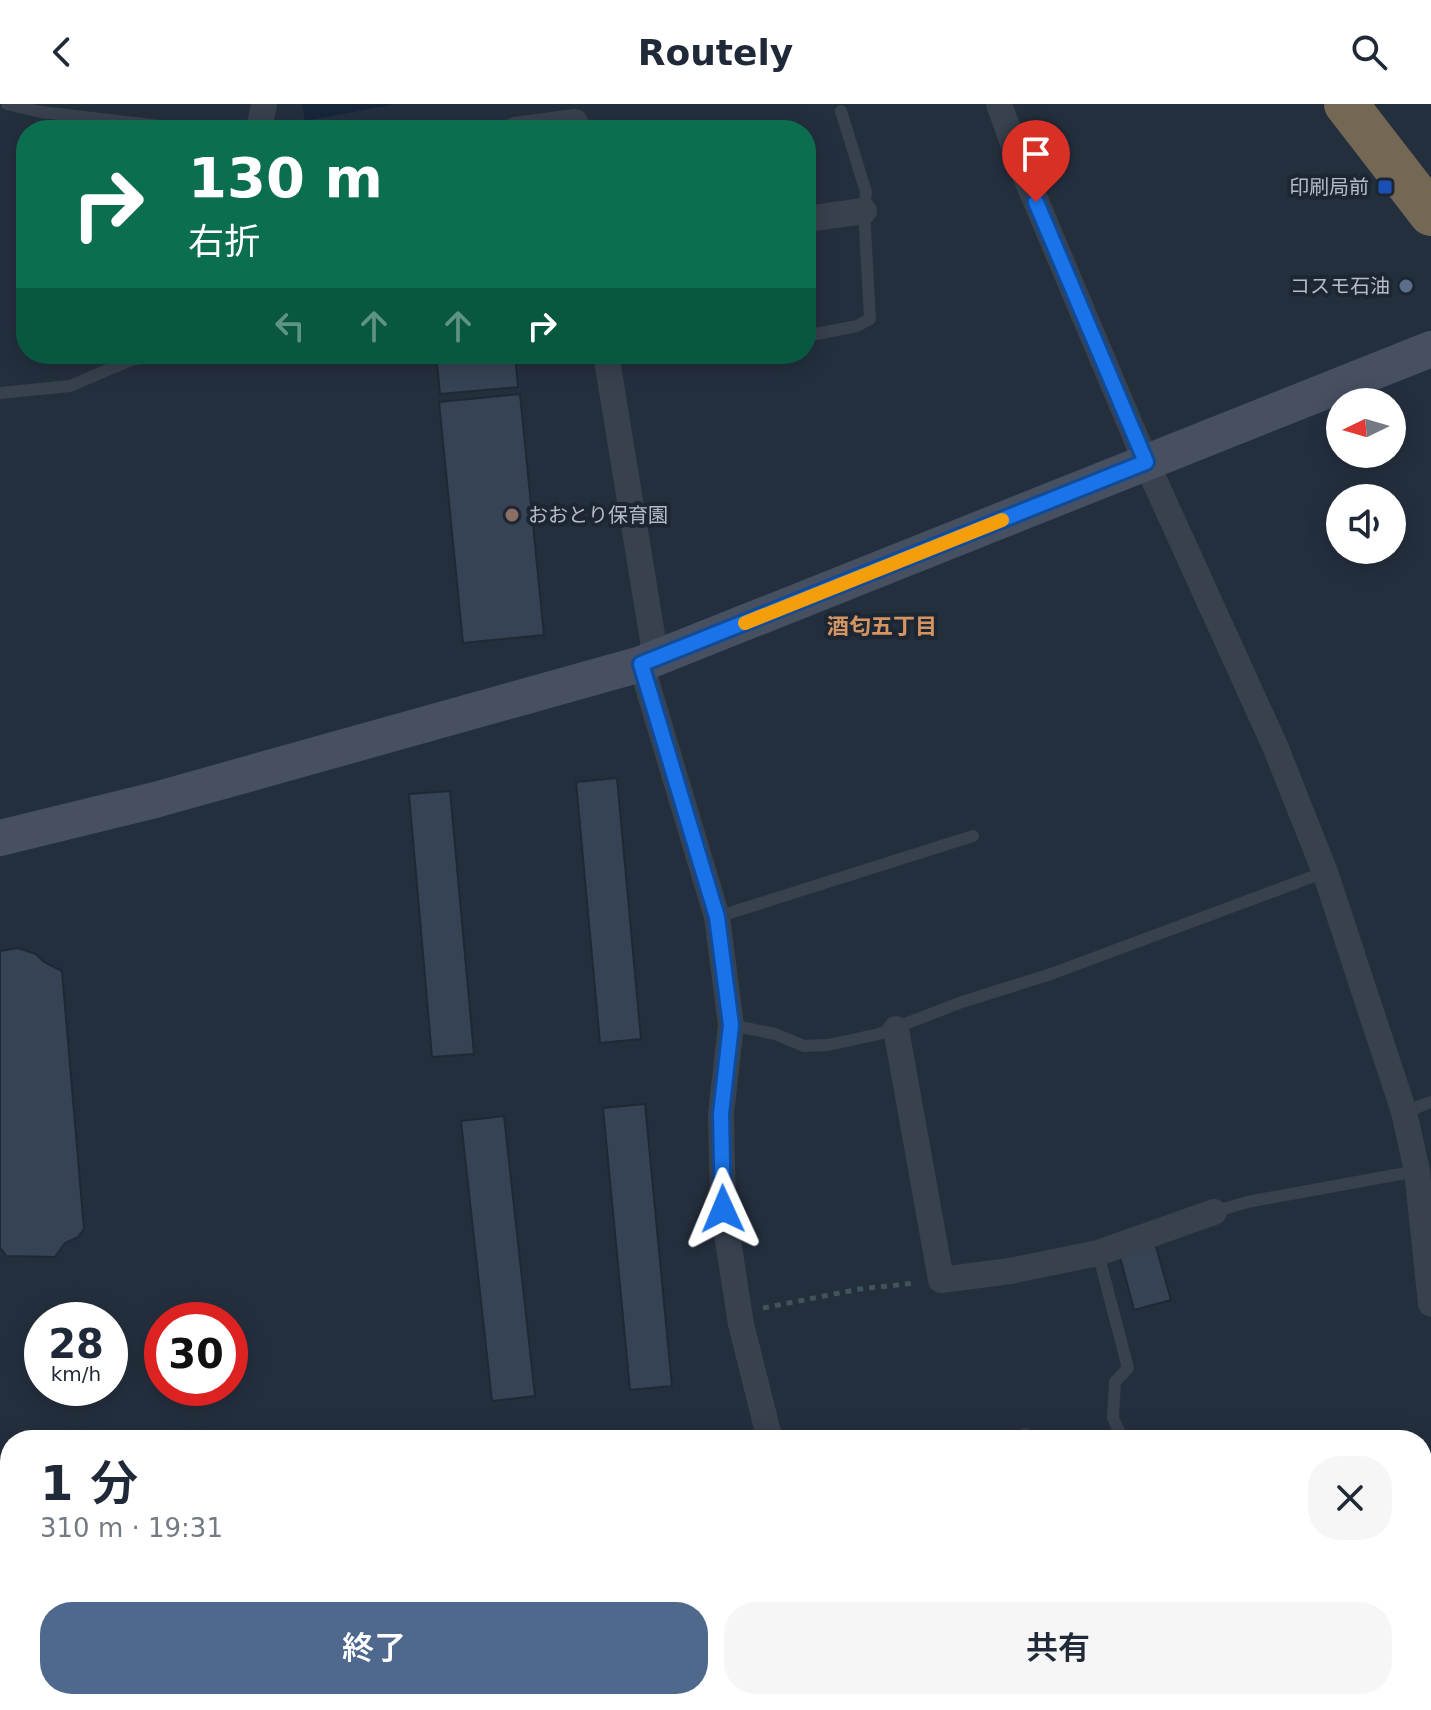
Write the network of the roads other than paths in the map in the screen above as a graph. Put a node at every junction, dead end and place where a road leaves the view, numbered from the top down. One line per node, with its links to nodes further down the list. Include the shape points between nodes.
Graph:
1 (7, 104): 5 (lane)
2 (999, 104): 14 (street)
3 (1346, 104): 7 (highway)
4 (841, 111): 6 (lane, via 866,192)
5 (109, 120)
6 (864, 211): 8 (street); 9 (lane, via 870,319)
7 (1431, 214)
8 (816, 218)
9 (816, 334)
10 (1431, 349): 14 (street)
11 (122, 364): 13 (lane, via 70,386)
12 (607, 364): 15 (street)
13 (0, 393)
14 (1146, 462): 15 (street); 18 (street, via 1275,746)
15 (649, 662): 17 (street); 19 (street)
16 (973, 836): 19 (lane)
17 (0, 838)
18 (1325, 872): 21 (lane); 23 (street)
19 (717, 917): 20 (street)
20 (731, 1025): 21 (lane, via 804,1046); 28 (street, via 721,1114 723,1209 739,1313)
21 (896, 1029): 26 (street, via 941,1280)
22 (1431, 1102): 23 (lane)
23 (1404, 1112): 24 (street)
24 (1417, 1171): 25 (lane); 27 (street)
25 (1214, 1212): 26 (street)
26 (1098, 1253): 29 (lane, via 1128,1368 1115,1382 1113,1418)
27 (1431, 1304)
28 (768, 1430)
29 (1118, 1430)

